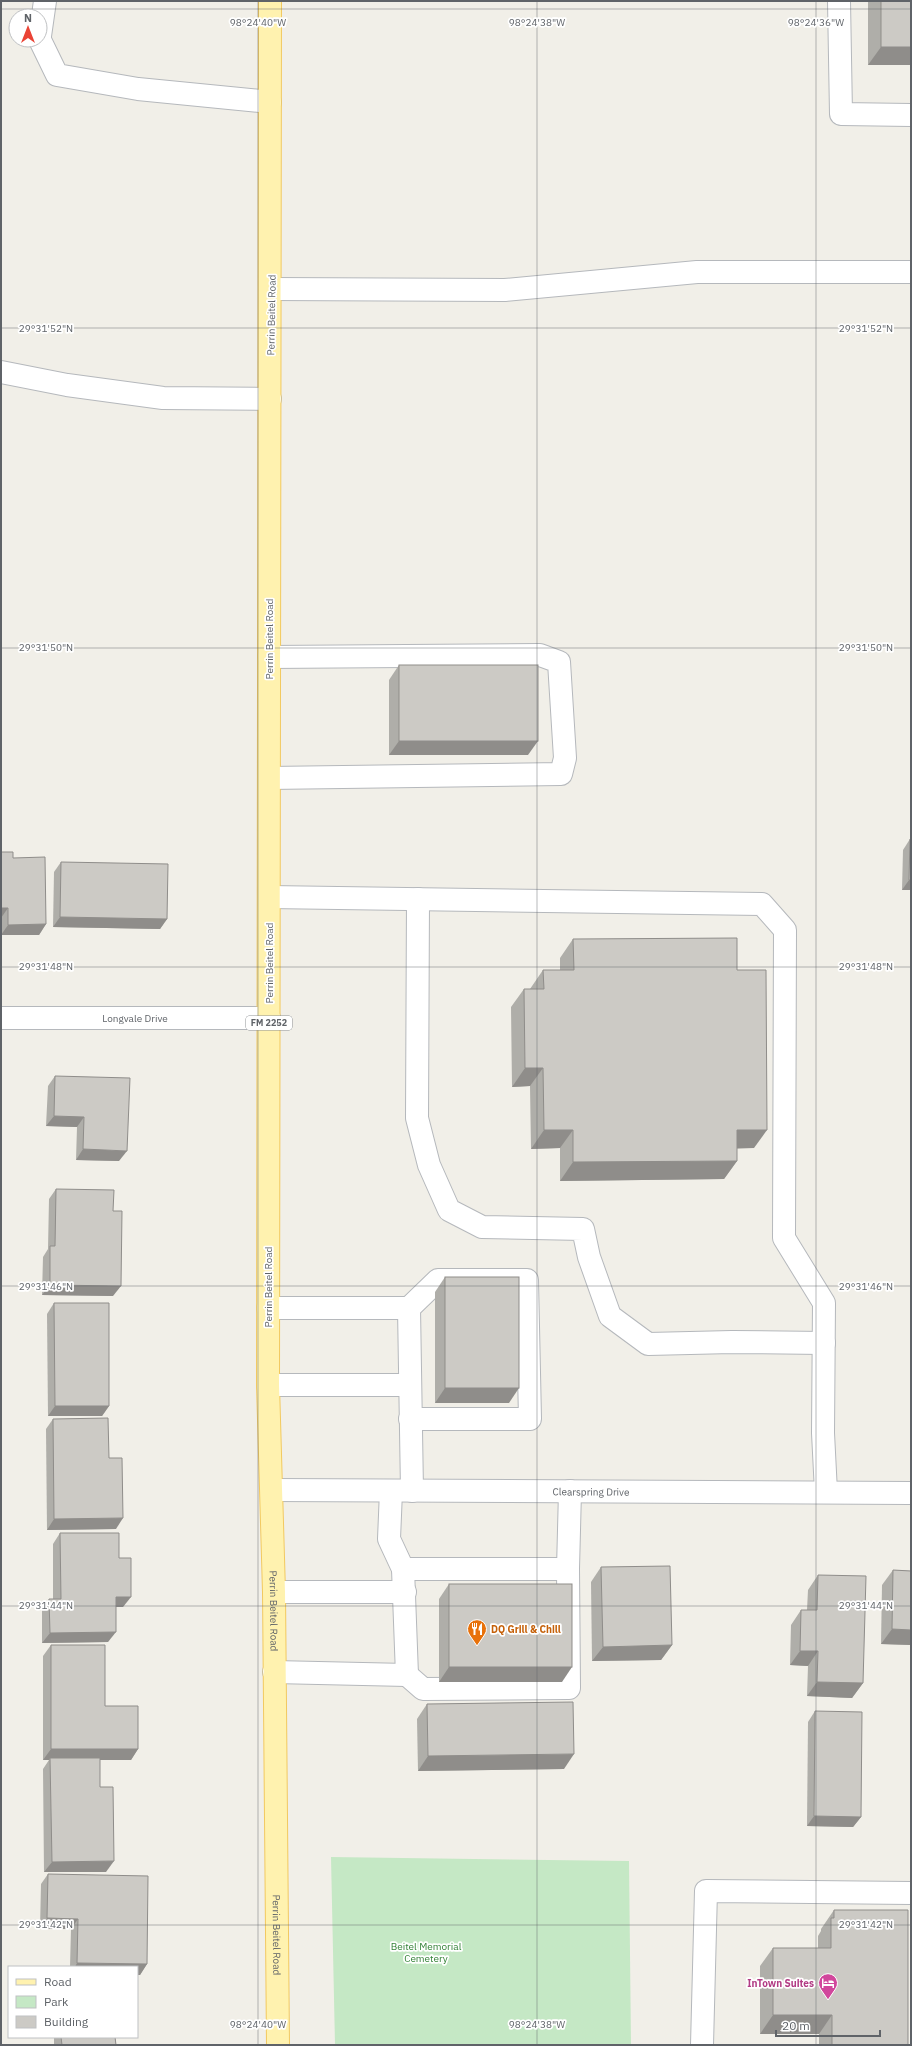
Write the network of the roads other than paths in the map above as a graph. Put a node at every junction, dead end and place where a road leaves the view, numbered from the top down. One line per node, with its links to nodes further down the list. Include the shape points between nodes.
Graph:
1 (270, 1): 4 (main road, Perrin Beitel Road / FM 2252)
2 (839, 1): 5 (street, via 841,114)
3 (44, 48): 4 (street, via 57,75 138,89)
4 (270, 102): 7 (main road, Perrin Beitel Road / FM 2252)
5 (911, 115)
6 (911, 272): 7 (street, via 697,272 505,290)
7 (271, 289): 9 (main road, Perrin Beitel Road / FM 2252)
8 (1, 372): 9 (street, via 67,385 163,398)
9 (270, 399): 10 (main road, Perrin Beitel Road / FM 2252)
10 (269, 657): 11 (main road, Perrin Beitel Road / FM 2252); 11 (street, via 540,655 559,662 565,758 561,774)
11 (269, 778): 12 (main road, Perrin Beitel Road / FM 2252)
12 (269, 897): 13 (street); 15 (main road, Perrin Beitel Road / FM 2252)
13 (418, 899): 18 (street, via 417,1118 429,1165 449,1210 482,1227 583,1228 589,1257 610,1316 648,1344); 18 (street, via 762,904 785,930 784,1238 824,1303)
14 (1, 1018): 15 (street, Longvale Drive)
15 (269, 1018): 16 (main road, Perrin Beitel Road / FM 2252)
16 (268, 1308): 17 (street); 19 (main road, Perrin Beitel Road / FM 2252)
17 (409, 1308): 20 (street); 21 (street, via 438,1280 527,1280 530,1419)
18 (824, 1343): 25 (street, via 823,1433)
19 (268, 1385): 20 (street); 22 (main road, Perrin Beitel Road / FM 2252)
20 (410, 1385): 21 (street)
21 (410, 1419): 23 (street)
22 (272, 1490): 23 (street, Clearspring Drive); 29 (main road, Perrin Beitel Road / FM 2252)
23 (401, 1491): 24 (street, Clearspring Drive); 27 (street, via 389,1539)
24 (570, 1491): 25 (street, Clearspring Drive); 28 (street)
25 (826, 1492): 26 (street, Clearspring Drive)
26 (911, 1493)
27 (403, 1569): 28 (street); 30 (street)
28 (568, 1569): 32 (street, via 569,1688 423,1689)
29 (274, 1592): 30 (street); 31 (main road, Perrin Beitel Road / FM 2252)
30 (405, 1592): 32 (street)
31 (274, 1672): 32 (street); 34 (main road, Perrin Beitel Road / FM 2252)
32 (407, 1675)
33 (911, 1893): 35 (street, via 706,1891)
34 (278, 2045)
35 (702, 2045)

